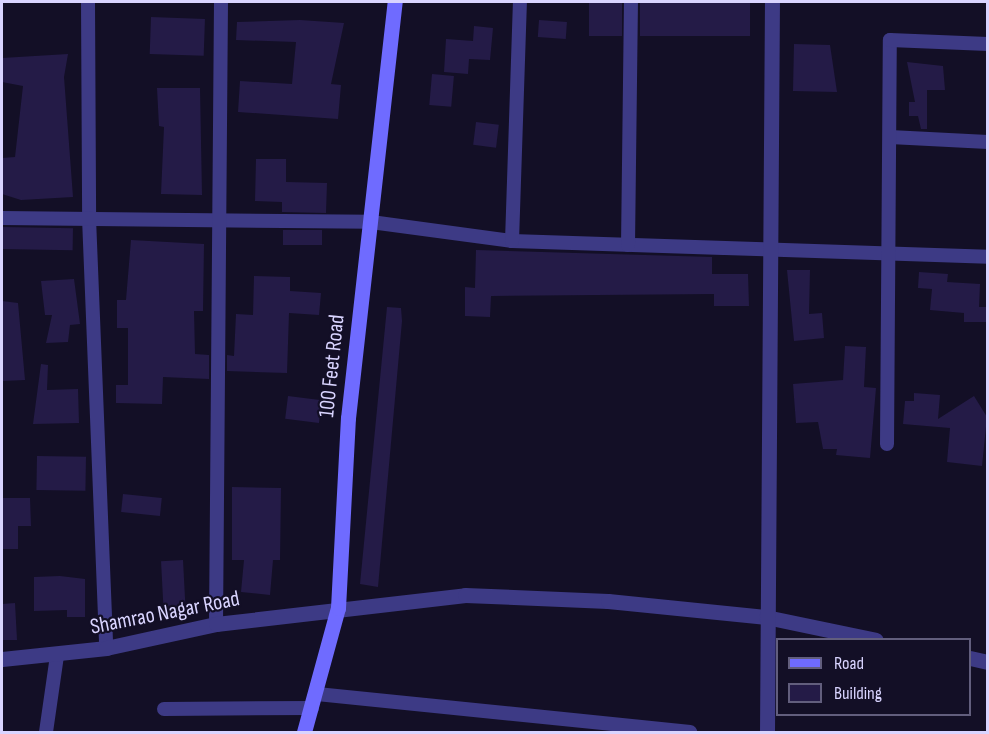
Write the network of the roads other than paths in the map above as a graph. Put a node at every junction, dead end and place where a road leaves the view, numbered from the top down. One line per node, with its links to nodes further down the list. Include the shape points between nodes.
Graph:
1 (88, 2): 11 (street)
2 (221, 2): 12 (street)
3 (395, 2): 13 (main road, 100 Feet Road)
4 (520, 2): 14 (street)
5 (631, 2): 15 (street)
6 (772, 2): 16 (street)
7 (987, 44): 8 (street, via 890,40)
8 (890, 137): 9 (street); 17 (street)
9 (987, 142)
10 (2, 218): 11 (street)
11 (89, 218): 12 (street); 24 (street)
12 (219, 220): 13 (street); 22 (street)
13 (371, 222): 14 (street); 20 (main road, 100 Feet Road, via 348,418)
14 (512, 241): 15 (street)
15 (628, 245): 16 (street)
16 (769, 246): 17 (street); 21 (street)
17 (889, 254): 18 (street); 19 (street)
18 (987, 257)
19 (887, 444)
20 (338, 608): 21 (street, Shamrao Nagar Road, via 465,594 608,601); 22 (street, Shamrao Nagar Road); 29 (main road, 100 Feet Road)
21 (766, 617): 23 (street, Shamrao Nagar Road); 34 (street)
22 (216, 624): 24 (street, Shamrao Nagar Road)
23 (871, 638)
24 (106, 648): 25 (street, Shamrao Nagar Road)
25 (57, 656): 27 (street, Shamrao Nagar Road); 31 (street)
26 (971, 658): 28 (street)
27 (2, 659)
28 (987, 662)
29 (314, 701): 30 (street); 32 (main road, 100 Feet Road); 33 (street)
30 (164, 710)
31 (46, 732)
32 (304, 732)
33 (690, 732)
34 (767, 732)

